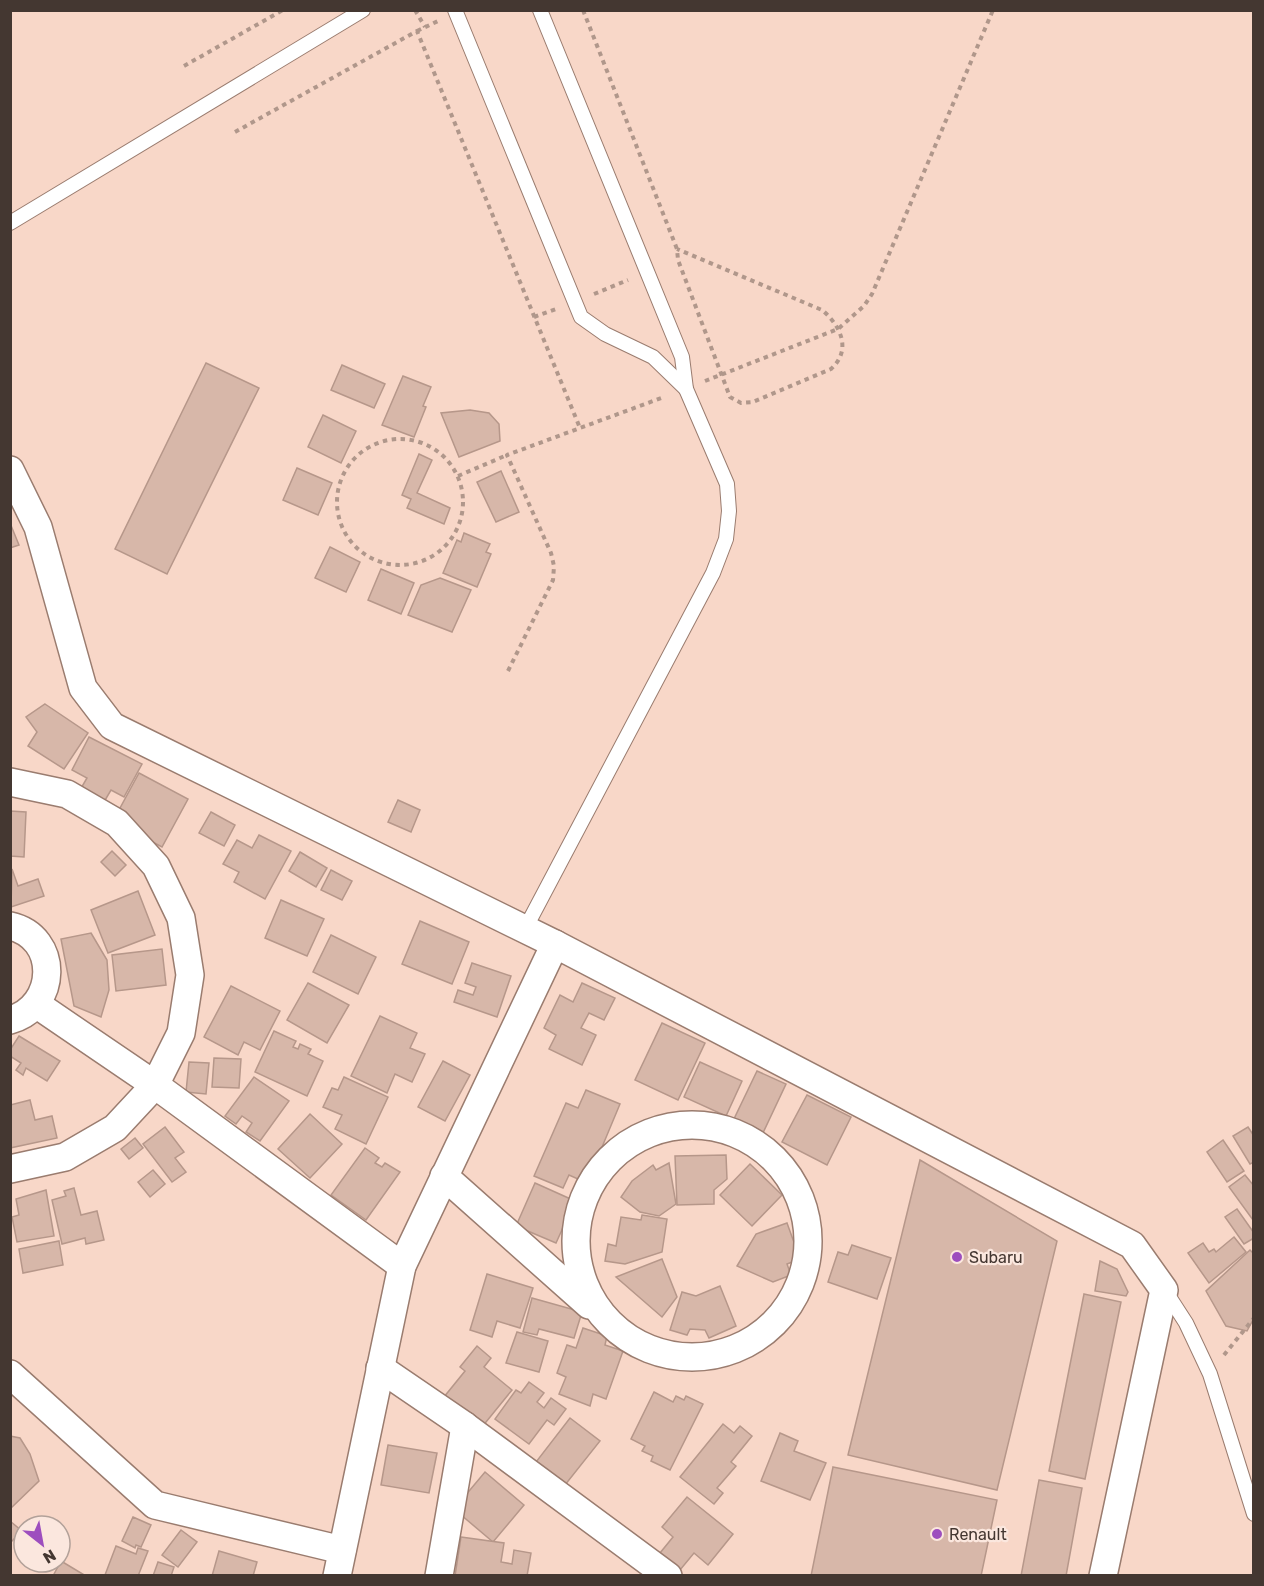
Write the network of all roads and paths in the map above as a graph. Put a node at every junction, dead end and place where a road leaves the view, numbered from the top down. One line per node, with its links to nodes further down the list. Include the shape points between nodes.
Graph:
1 (283, 10): 9 (path)
2 (363, 10): 11 (lane)
3 (415, 10): 8 (path)
4 (455, 10): 15 (lane)
5 (540, 10): 14 (lane)
6 (583, 10): 12 (path)
7 (993, 10): 17 (path, via 872,294)
8 (425, 27)
9 (184, 66)
10 (235, 132): 16 (path, via 417,31)
11 (10, 223)
12 (677, 249): 13 (path); 17 (path, via 822,310)
13 (678, 260): 14 (path); 18 (path)
14 (647, 273): 15 (path); 19 (lane, via 682,357)
15 (574, 301): 16 (path); 19 (lane, via 591,327 653,357)
16 (534, 317): 20 (path)
17 (838, 329): 18 (path); 18 (path, via 844,352 831,369 753,402 741,403 730,397)
18 (720, 375): 19 (path)
19 (686, 389): 20 (path); 27 (lane, via 727,484 726,539 713,573)
20 (580, 428): 21 (path)
21 (507, 455): 23 (path); 24 (path, via 554,566 553,580)
22 (10, 470): 27 (street, via 38,527 83,688 112,726)
23 (458, 476): 23 (path, via 449,462 422,443 398,440 374,445 360,454 341,480 338,513 343,528 364,554 379,561 394,565 426,559 440,550 460,524 462,491)
24 (508, 671)
25 (10, 782): 31 (street, via 67,794 117,823 161,876 181,918 190,975 181,1033)
26 (10, 926): 29 (street, via 29,934 45,955 47,981)
27 (525, 929): 28 (street)
28 (555, 944): 33 (street); 35 (street, via 1132,1245)
29 (36, 1004): 30 (street); 31 (street)
30 (10, 1020)
31 (155, 1085): 32 (street, via 116,1128 65,1157); 34 (street)
32 (10, 1169)
33 (444, 1176): 34 (street); 36 (street)
34 (402, 1266): 38 (street)
35 (1164, 1290): 40 (lane, via 1186,1323); 46 (street)
36 (602, 1316): 36 (street, via 629,1340 662,1354 699,1358 735,1350 767,1331 791,1304 806,1270 809,1233 801,1198 782,1166 752,1140 714,1126 673,1126 627,1146 604,1166 583,1201 575,1240 582,1281)
37 (1254, 1318): 40 (path)
38 (380, 1368): 41 (street); 43 (street)
39 (10, 1374): 43 (street, via 155,1505)
40 (1210, 1374): 42 (lane)
41 (465, 1426): 44 (street); 45 (street)
42 (1254, 1514)
43 (339, 1563)
44 (439, 1575)
45 (668, 1575)
46 (1103, 1575)

